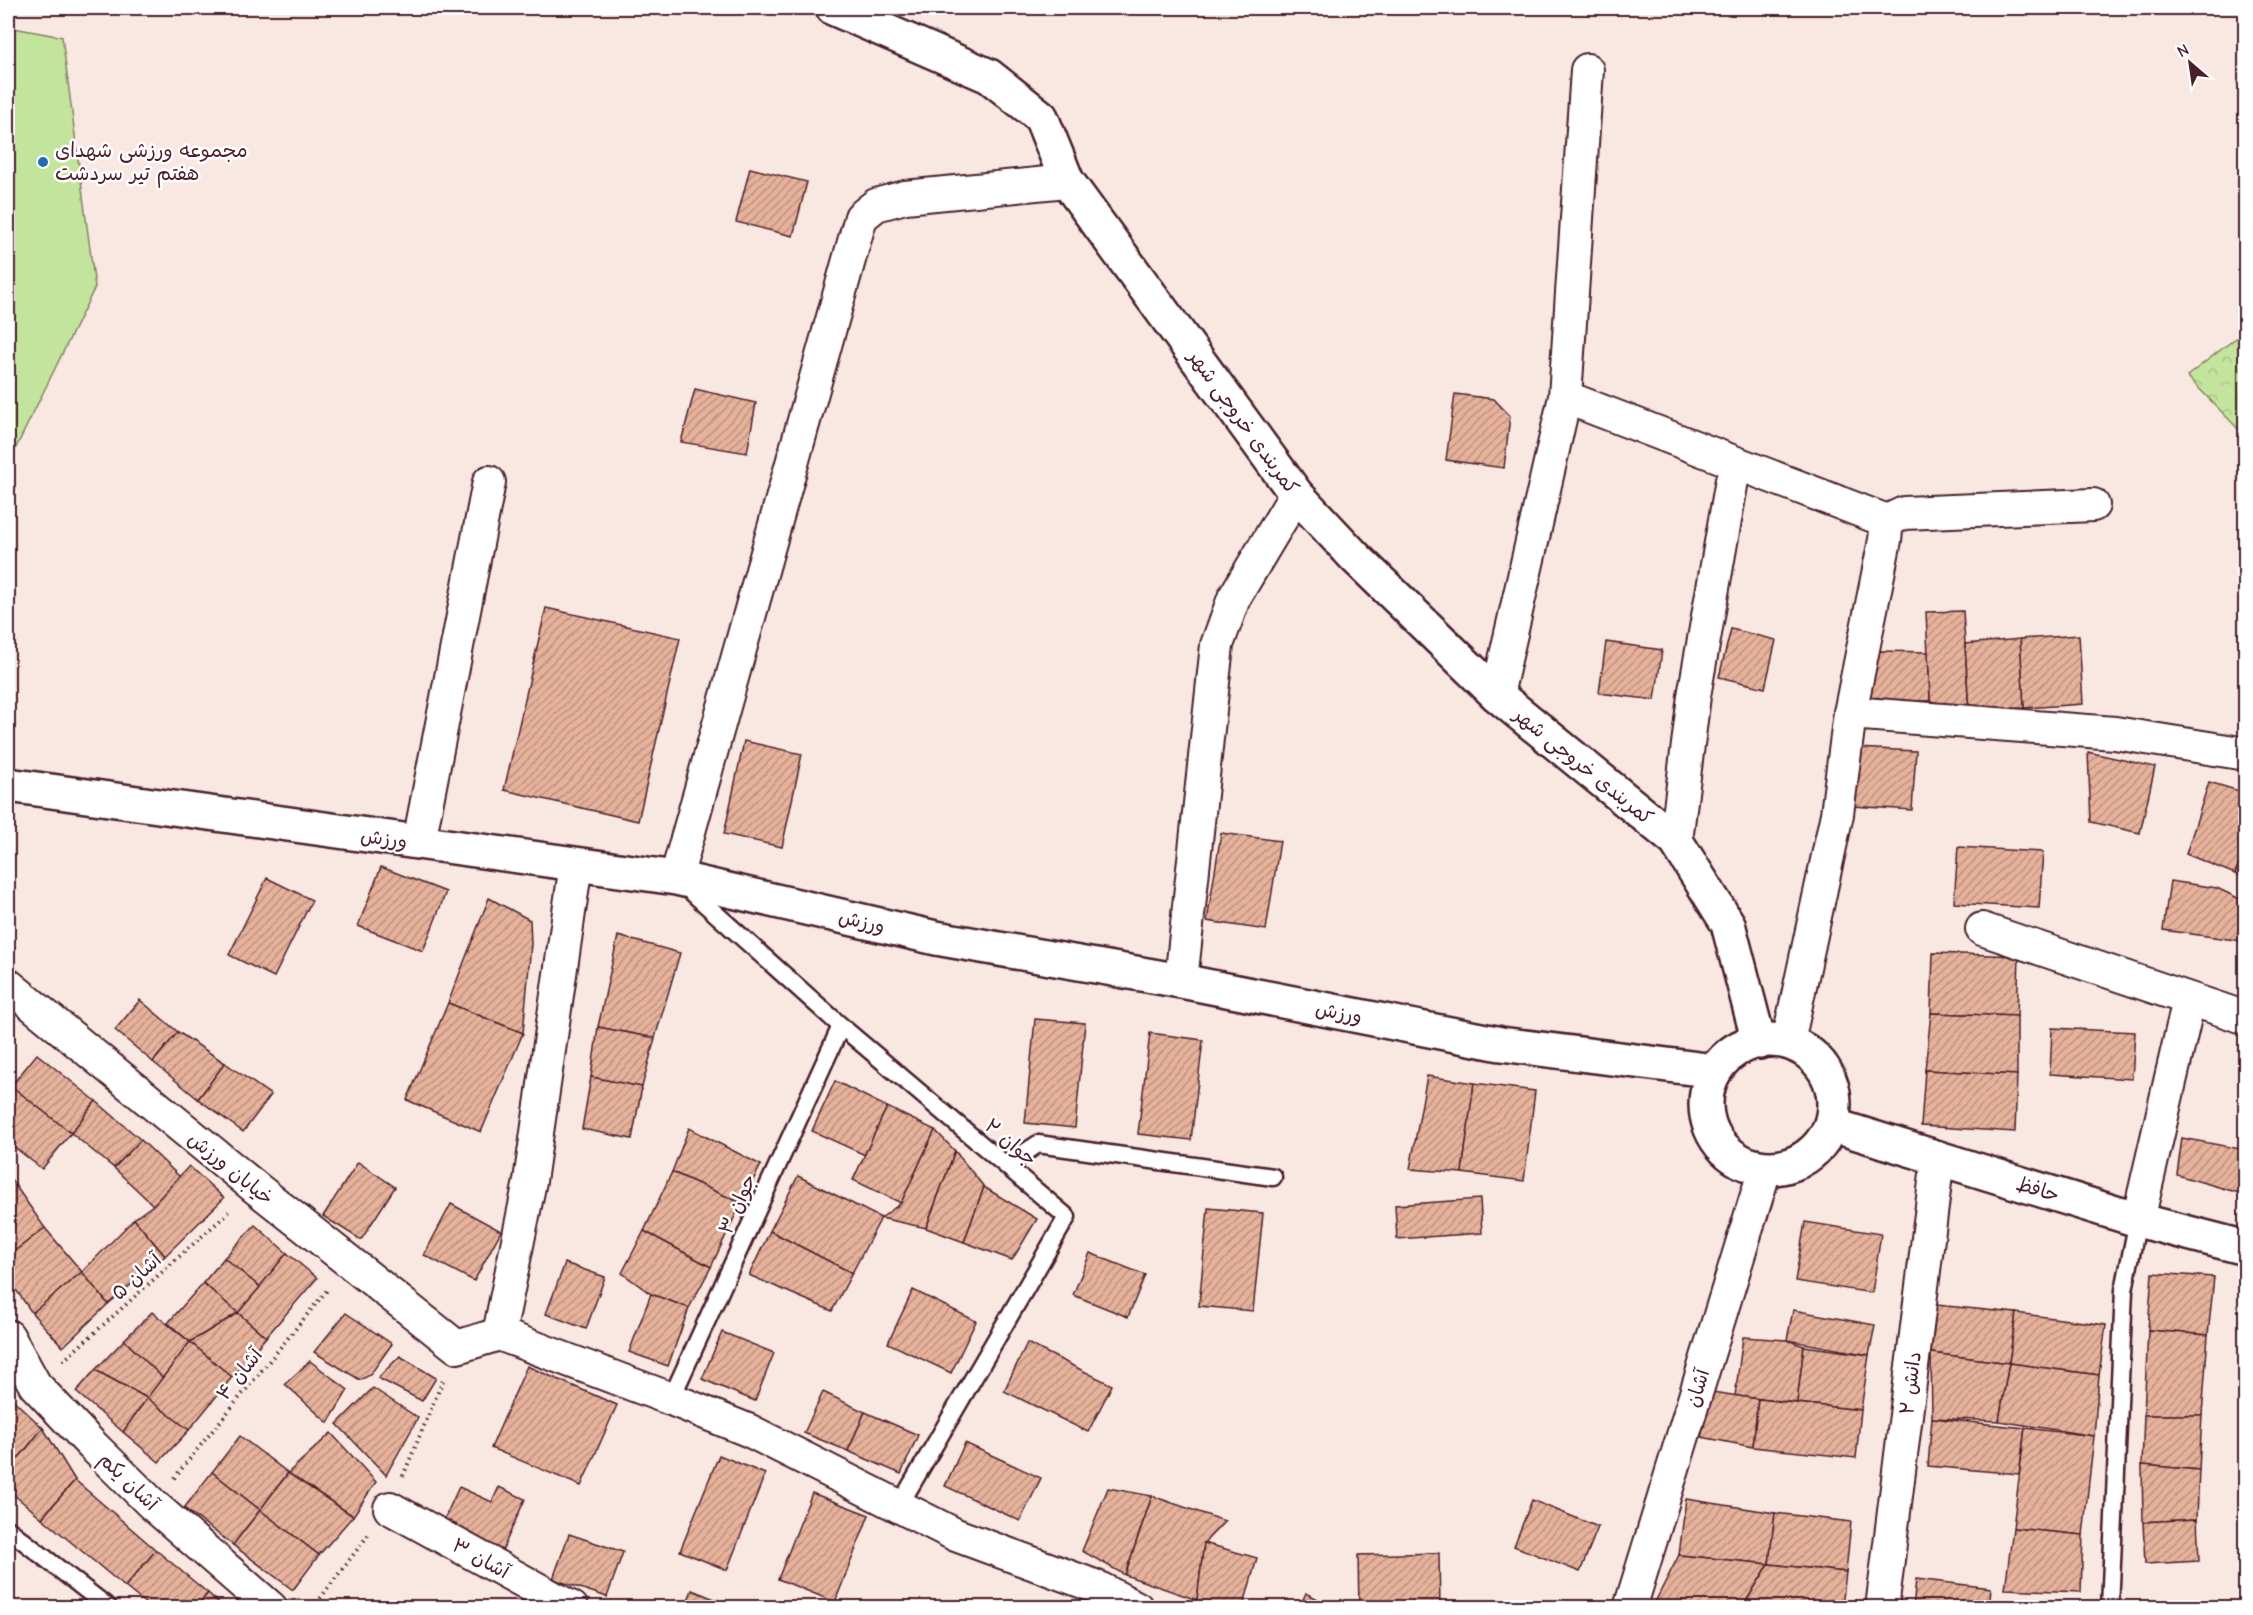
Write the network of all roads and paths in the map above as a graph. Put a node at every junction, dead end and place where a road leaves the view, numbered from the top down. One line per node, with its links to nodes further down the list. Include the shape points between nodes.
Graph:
1 (833, 8): 3 (street, کمربندی خروجی شهر, via 989,76 1041,117)
2 (1587, 70): 4 (street)
3 (1066, 181): 7 (street, کمربندی خروجی شهر); 17 (street, via 906,197 876,205 861,217)
4 (1565, 397): 9 (street); 10 (street)
5 (1732, 480): 14 (street, via 1694,696)
6 (489, 482): 15 (street)
7 (1296, 494): 10 (street, کمربندی خروجی شهر, via 1354,557); 19 (street, via 1234,598 1216,645)
8 (2093, 504): 9 (street, via 1904,513)
9 (1887, 521): 11 (street)
10 (1497, 695): 14 (street, کمربندی خروجی شهر)
11 (1850, 713): 12 (street, via 2115,733); 24 (street, via 1837,814)
12 (2246, 754)
13 (8, 785): 15 (street, ورزش)
14 (1676, 841): 24 (street, کمربندی خروجی شهر, via 1728,924)
15 (419, 842): 16 (street, ورزش)
16 (576, 864): 17 (street, ورزش); 35 (street, via 530,1181)
17 (676, 878): 19 (street, ورزش, via 936,938); 23 (lane, جوان ۲)
18 (1982, 929): 21 (street)
19 (1181, 981): 25 (street, ورزش, via 1501,1044)
20 (8, 985): 31 (street, خیابان ورزش)
21 (2189, 1000): 22 (street); 32 (street)
22 (2246, 1018)
23 (841, 1026): 28 (lane, جوان ۲); 38 (lane, جوان ۳)
24 (1773, 1042): 25 (street, via 1747,1044 1729,1054); 26 (street, via 1807,1051 1822,1065 1832,1084)
25 (1714, 1071): 29 (street, via 1707,1091 1706,1113 1713,1134 1726,1152 1744,1164)
26 (1832, 1125): 27 (street, حافظ); 29 (street, via 1807,1158 1787,1167)
27 (1938, 1158): 32 (street, حافظ); 48 (street, دانش ۲)
28 (1006, 1166): 30 (lane, via 1038,1144); 40 (lane, جوان ۲, via 1067,1217)
29 (1765, 1169): 47 (street, آشان)
30 (1273, 1177)
31 (256, 1188): 34 (street, خیابان ورزش); 37 (path, آشان ۵)
32 (2138, 1220): 33 (street, حافظ); 49 (lane, via 2124,1290)
33 (2246, 1248)
34 (350, 1263): 35 (street, خیابان ورزش, via 457,1347); 39 (path, آشان ۴)
35 (499, 1334): 38 (street)
36 (8, 1336): 37 (street, آشان یکم)
37 (35, 1385): 39 (street, آشان یکم)
38 (671, 1399): 40 (street, via 750,1431)
39 (152, 1504): 44 (street, آشان یکم)
40 (898, 1506): 46 (street, via 956,1535 1097,1587)
41 (390, 1508): 45 (street, آشان ۳)
42 (8, 1529): 43 (lane)
43 (109, 1608)
44 (271, 1608)
45 (572, 1608)
46 (1137, 1608)
47 (1630, 1608)
48 (1882, 1608)
49 (2110, 1608)

